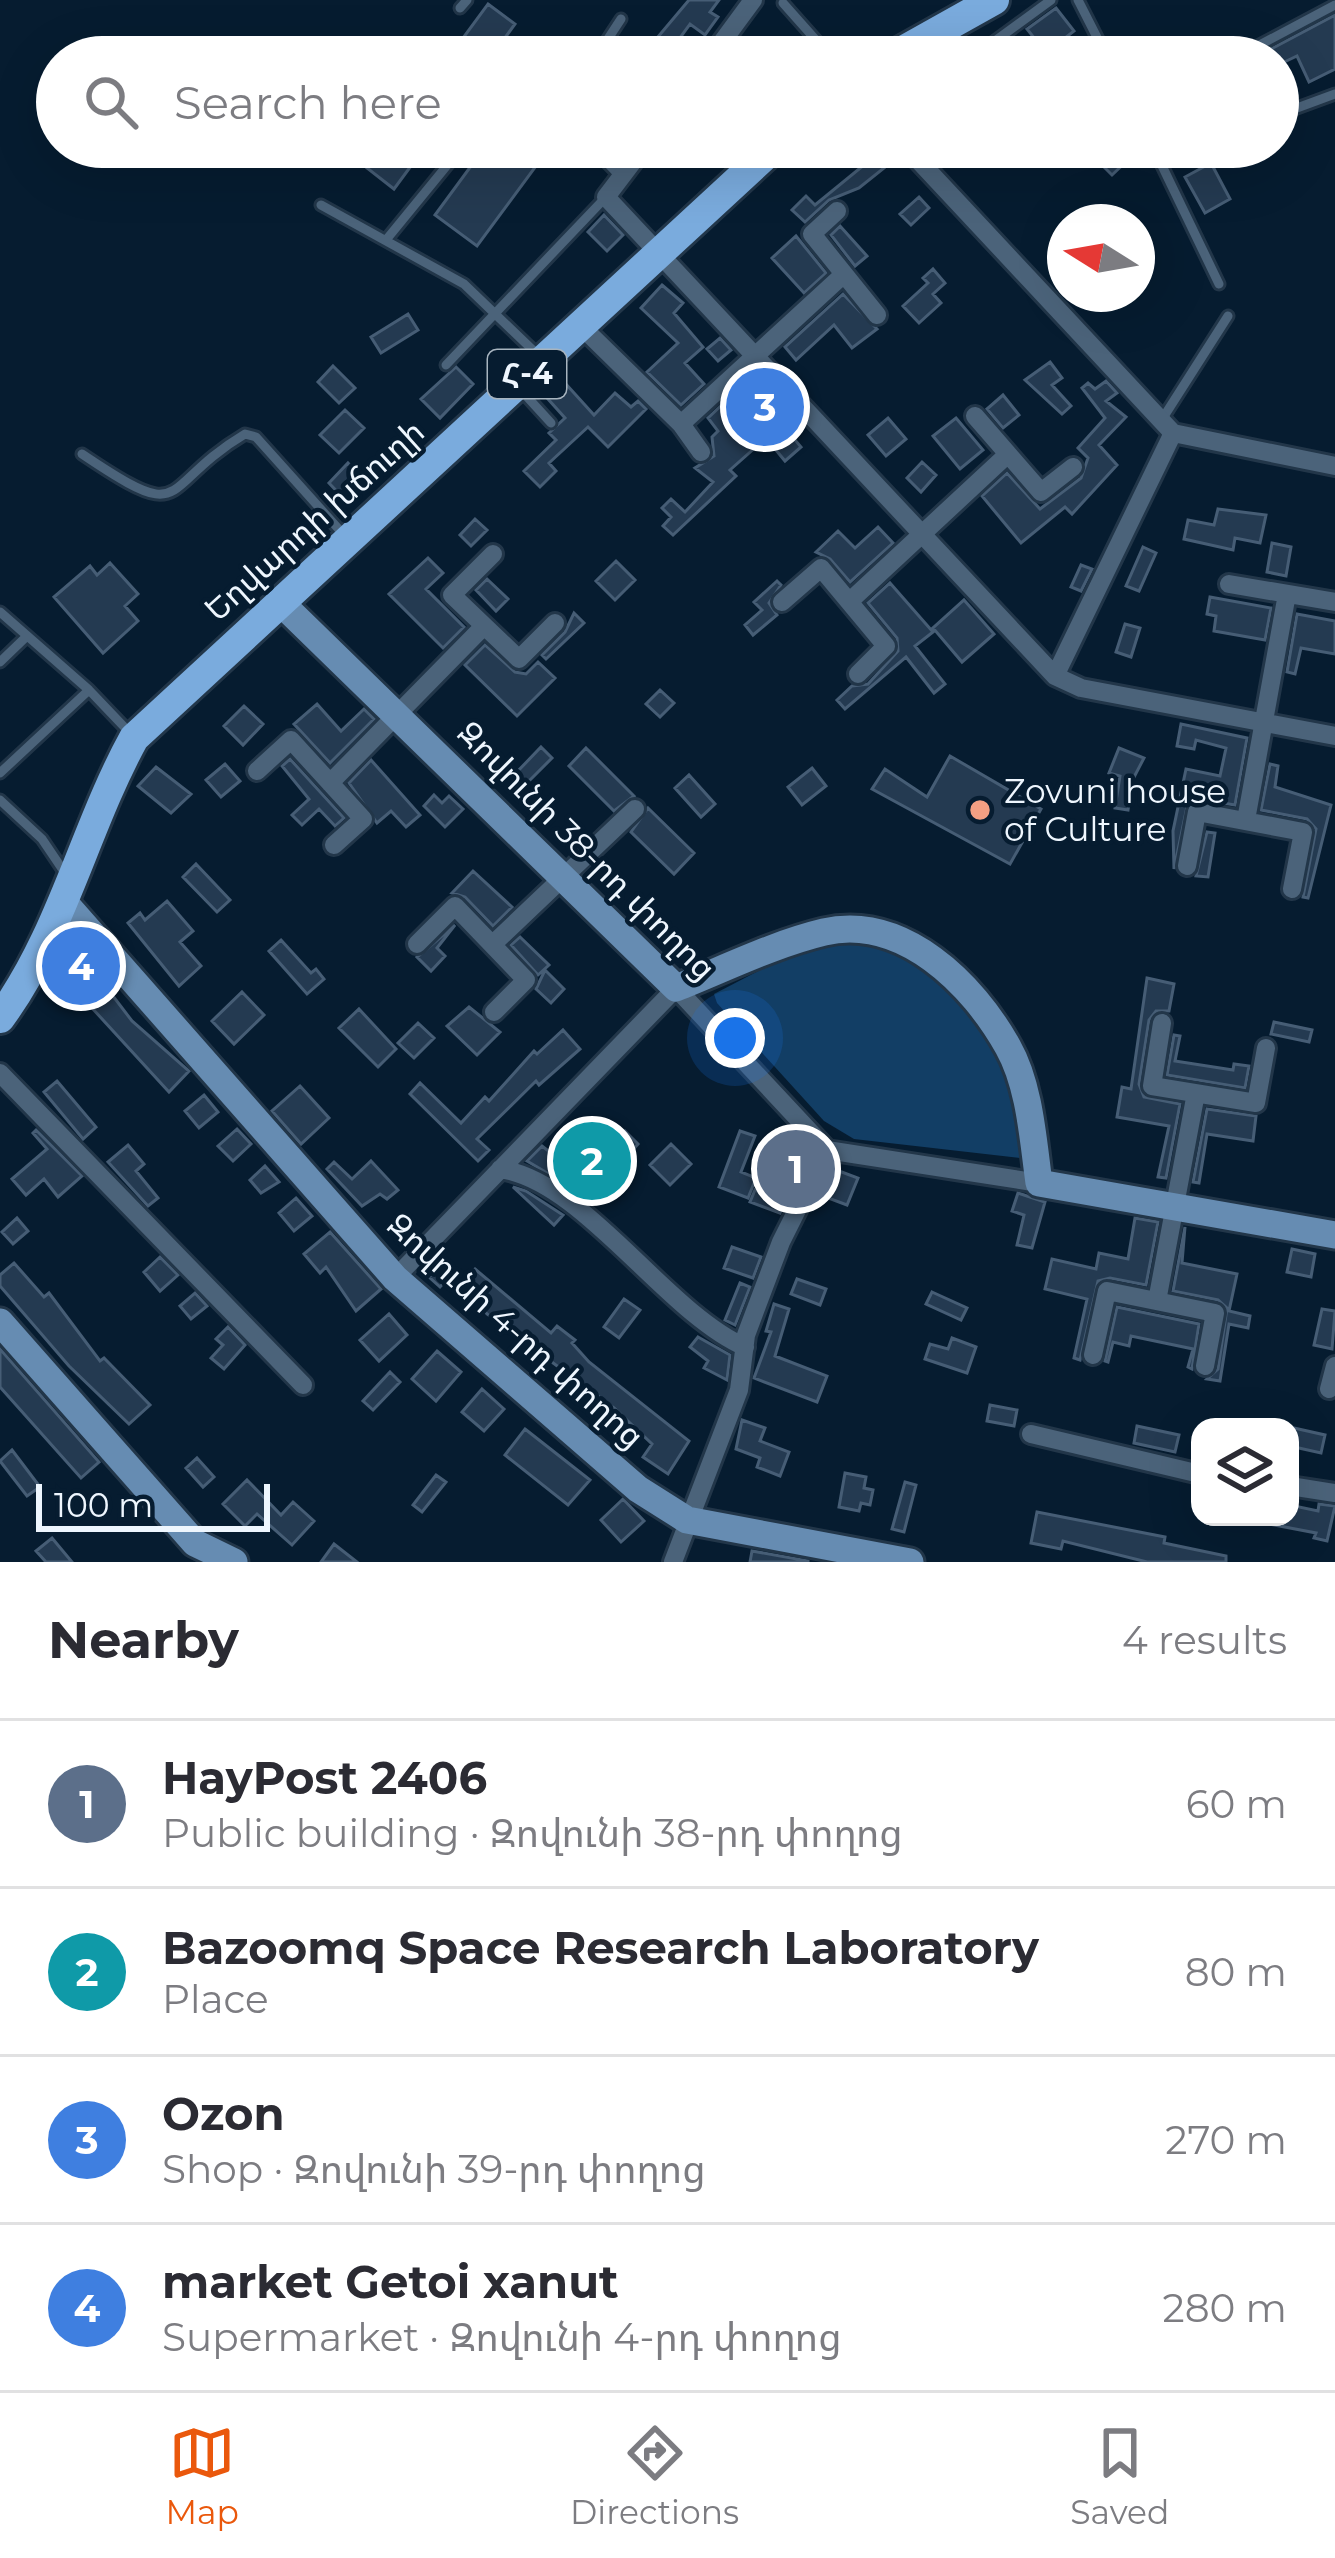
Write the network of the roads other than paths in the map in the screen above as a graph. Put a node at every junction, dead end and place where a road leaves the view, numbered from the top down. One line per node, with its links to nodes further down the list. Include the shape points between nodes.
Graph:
1 (753, 0): 9 (street)
2 (994, 0): 11 (main road)
3 (1051, 0): 12 (lane)
4 (1078, 0): 13 (lane)
5 (784, 3): 10 (lane)
6 (1335, 4): 14 (lane)
7 (621, 19): 8 (lane)
8 (610, 36)
9 (726, 36)
10 (813, 36)
11 (930, 36)
12 (1002, 36)
13 (1096, 36)
14 (1276, 36)
15 (1335, 94): 16 (lane)
16 (1299, 107)
17 (445, 168): 27 (lane)
18 (612, 168): 23 (lane)
19 (628, 168): 23 (street)
20 (751, 168): 28 (main road, Եղվարդի խճուղի / Հ-4)
21 (926, 168): 42 (street)
22 (1163, 168): 30 (lane)
23 (621, 177): 24 (street)
24 (606, 197): 28 (street); 31 (lane)
25 (321, 205): 27 (lane)
26 (837, 211): 29 (street, via 812,235)
27 (386, 240): 31 (lane)
28 (658, 253): 34 (main road, Եղվարդի խճուղի / Հ-4); 35 (street)
29 (844, 274): 32 (street); 35 (street)
30 (1219, 284)
31 (497, 311): 36 (lane); 37 (lane)
32 (877, 314)
33 (1228, 316): 42 (lane)
34 (580, 325): 36 (main road, Եղվարդի խճուղի / Հ-4); 41 (street)
35 (756, 356): 41 (street); 48 (street)
36 (542, 359): 38 (main road, Եղվարդի խճուղի / Հ-4)
37 (446, 365)
38 (515, 384): 40 (lane); 49 (main road, Եղվարդի խճուղի / Հ-4)
39 (975, 416): 45 (street)
40 (551, 423)
41 (681, 424): 43 (street)
42 (1167, 427): 46 (street); 63 (street)
43 (701, 452)
44 (82, 454): 49 (lane, via 141,494 161,495 187,486 245,434 256,437)
45 (1008, 454): 47 (street, via 1041,492); 48 (street)
46 (1335, 466)
47 (1072, 467)
48 (922, 537): 53 (street); 63 (street)
49 (348, 539): 54 (main road, Եղվարդի խճուղի / Հ-4)
50 (493, 554): 59 (street, via 452,595)
51 (1229, 584): 52 (street)
52 (1287, 594): 56 (street); 66 (street)
53 (850, 601): 55 (street, via 821,568); 62 (street, via 886,646)
54 (280, 602): 65 (street, Զովունի 38-րդ փողոց); 68 (main road, Եղվարդի խճուղի / Հ-4)
55 (782, 602)
56 (1335, 602)
57 (0, 612): 60 (lane)
58 (556, 623): 59 (street, via 519,659)
59 (483, 627): 65 (street)
60 (27, 636): 61 (lane); 64 (lane)
61 (0, 662)
62 (858, 674)
63 (1055, 676): 66 (street)
64 (89, 690): 68 (lane); 70 (lane)
65 (400, 717): 71 (street); 77 (street, Զովունի 38-րդ փողոց)
66 (1262, 724): 67 (street); 74 (street)
67 (1335, 736)
68 (134, 738): 79 (main road, Եղվարդի խճուղի / Հ-4)
69 (257, 771): 71 (street, via 291,740)
70 (0, 773)
71 (330, 783): 75 (street, via 363,819)
72 (0, 800): 79 (lane, via 42,839)
73 (635, 808): 77 (street)
74 (1246, 820): 76 (street, via 1197,812); 78 (street, via 1304,832)
75 (334, 845)
76 (1187, 866)
77 (563, 877): 81 (street); 82 (street, Զովունի 38-րդ փողոց)
78 (1292, 889)
79 (67, 890): 84 (main road, Եղվարդի խճուղի / Հ-4, via 43,954); 94 (street, Զովունի 4-րդ փողոց)
80 (417, 944): 81 (street, via 455,906)
81 (493, 944): 83 (street, via 526,980)
82 (676, 988): 89 (street, Զովունի 38-րդ փողոց); 90 (street); 91 (street, via 827,931 906,941 971,993 1010,1050)
83 (494, 1012)
84 (0, 1018)
85 (1162, 1023): 88 (street, via 1152,1086)
86 (1266, 1048): 88 (street, via 1256,1103)
87 (0, 1073): 101 (street)
88 (1196, 1093): 92 (street)
89 (827, 1150): 91 (street); 97 (street, via 781,1242)
90 (500, 1169): 94 (street); 97 (street, via 555,1193)
91 (1039, 1183): 92 (street)
92 (1175, 1207): 93 (street); 95 (street)
93 (1335, 1235)
94 (394, 1278): 107 (street, Զովունի 4-րդ փողոց, via 638,1489)
95 (1157, 1301): 98 (street, via 1107,1292); 99 (street, via 1215,1313)
96 (0, 1322): 108 (street, via 195,1543)
97 (745, 1347): 107 (street, via 739,1390)
98 (1093, 1355)
99 (1204, 1366)
100 (1335, 1366): 102 (street)
101 (302, 1385)
102 (1329, 1390)
103 (1031, 1434): 104 (street)
104 (1191, 1472)
105 (1299, 1487): 106 (street)
106 (1335, 1493)
107 (686, 1520): 109 (street); 110 (street, Զովունի 4-րդ փողոց)
108 (234, 1562)
109 (673, 1562)
110 (910, 1562)

